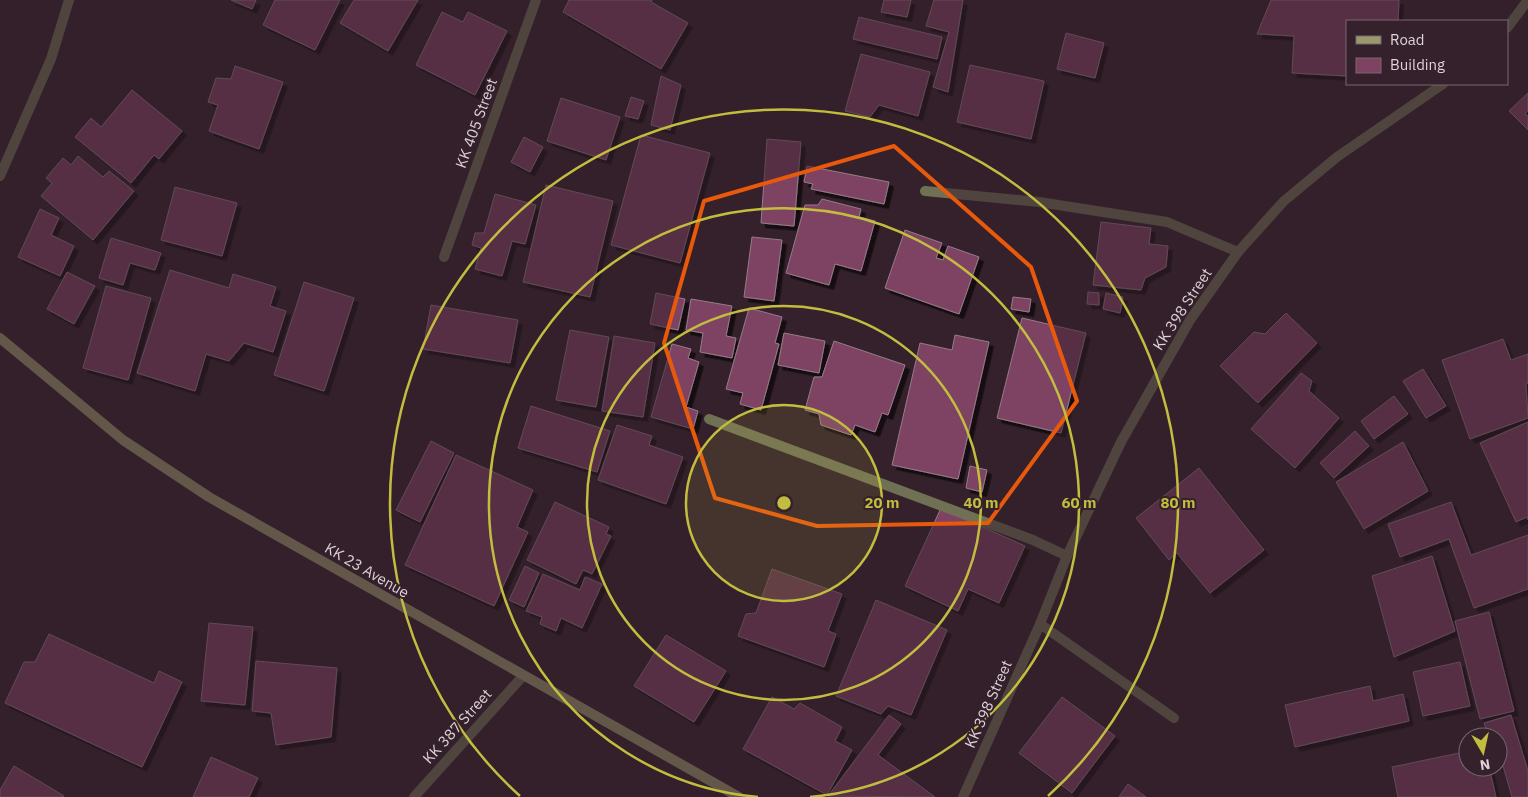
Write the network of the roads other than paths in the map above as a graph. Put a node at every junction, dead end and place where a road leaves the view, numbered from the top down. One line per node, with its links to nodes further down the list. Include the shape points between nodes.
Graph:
1 (70, 0): 6 (street, via 51,59)
2 (536, 0): 9 (street, KK 405 Street)
3 (1528, 0): 4 (street)
4 (1508, 27)
5 (1442, 85): 8 (street, KK 398 Street, via 1307,182 1284,201)
6 (0, 176)
7 (925, 191): 8 (street, via 1038,202 1167,222)
8 (1238, 252): 12 (street, KK 398 Street, via 1190,320 1121,442)
9 (444, 257)
10 (0, 338): 14 (main road, KK 23 Avenue, via 123,440 209,497)
11 (709, 419): 12 (street, via 1033,540)
12 (1067, 556): 13 (street, KK 398 Street)
13 (1040, 624): 15 (street); 18 (street, KK 398 Street)
14 (523, 676): 16 (street, KK 387 Street); 17 (main road, KK 23 Avenue)
15 (1174, 718)
16 (414, 797)
17 (739, 797)
18 (963, 797)

